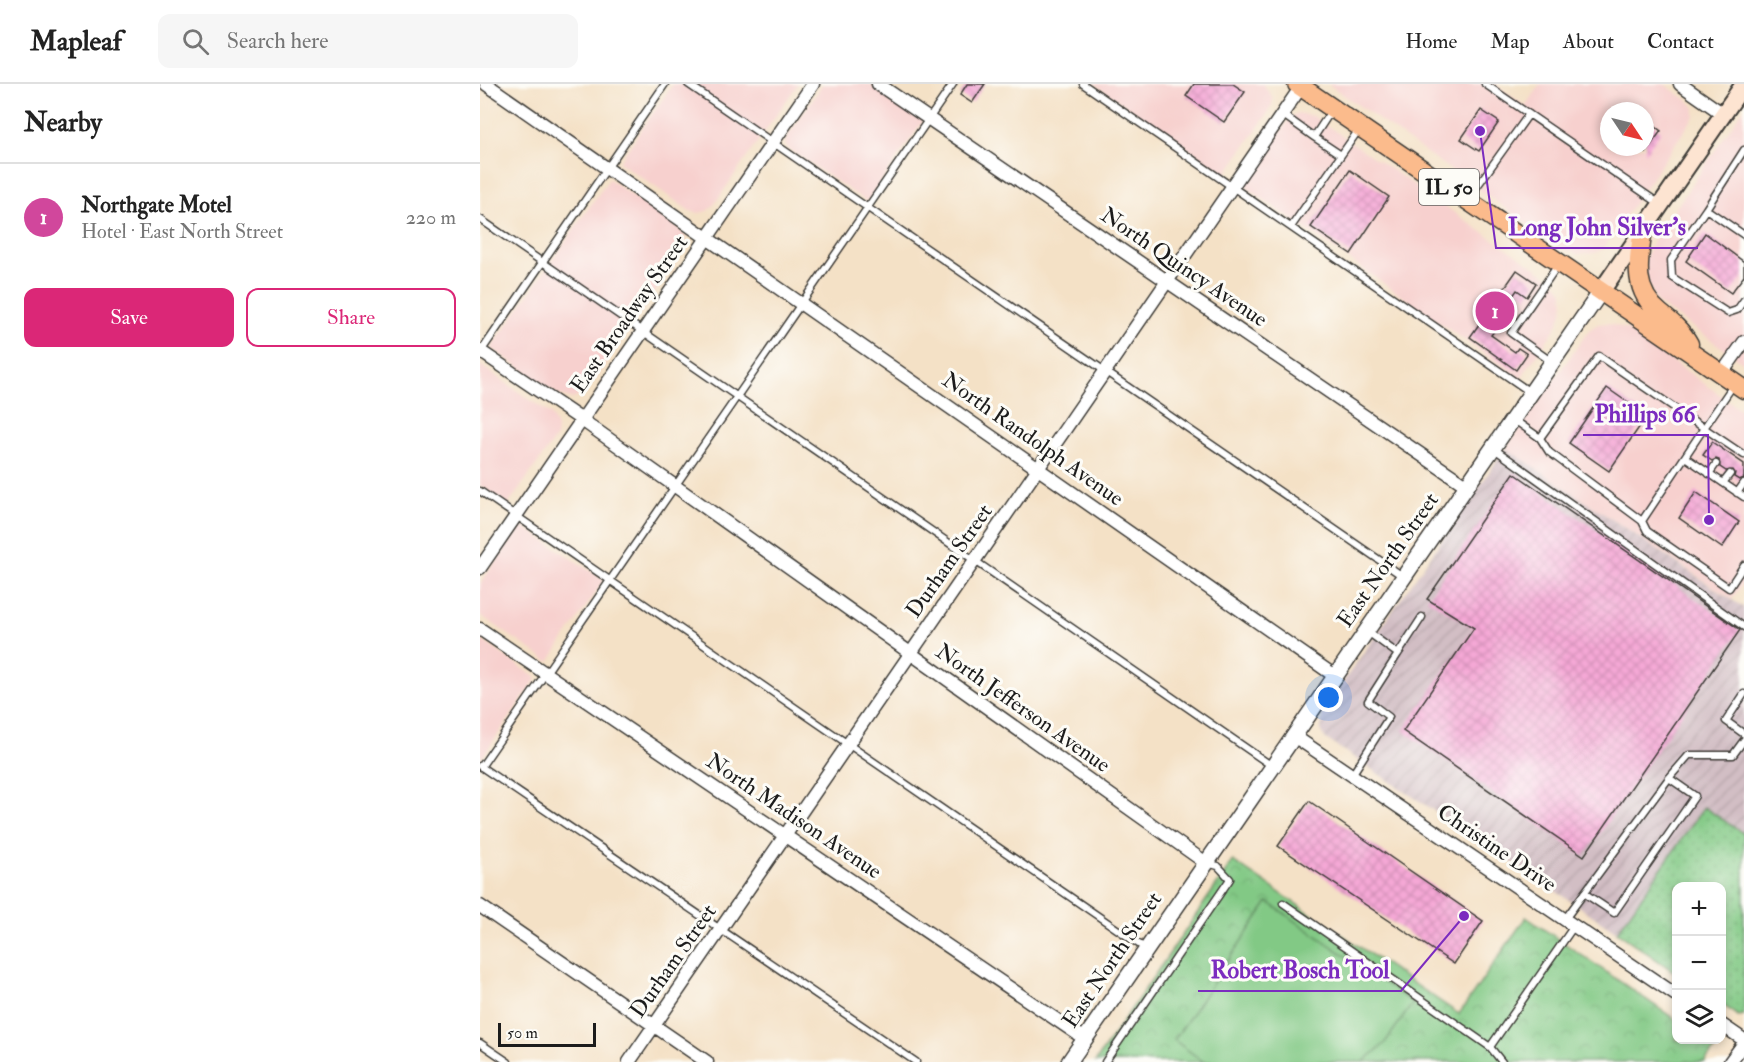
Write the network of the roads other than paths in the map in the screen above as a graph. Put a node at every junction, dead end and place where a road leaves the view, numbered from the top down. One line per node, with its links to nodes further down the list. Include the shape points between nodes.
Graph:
1 (486, 84): 22 (street, North Randolph Avenue)
2 (665, 84): 22 (lane)
3 (688, 84): 19 (lane)
4 (813, 84): 19 (street, East Broadway Street)
5 (878, 84): 16 (street, North Quincy Avenue)
6 (953, 84): 16 (lane)
7 (1083, 84): 23 (lane)
8 (1485, 84): 14 (lane)
9 (1680, 84): 15 (street)
10 (1744, 84): 15 (main road, East North Street)
11 (1300, 85): 12 (main road, IL 50); 13 (street, Durham Street)
12 (1333, 109): 17 (main road, IL 50); 18 (lane)
13 (1282, 114): 18 (lane); 23 (street, Durham Street)
14 (1528, 114): 24 (lane); 25 (lane)
15 (1723, 114): 25 (main road, East North Street)
16 (929, 119): 26 (lane); 35 (street, North Quincy Avenue)
17 (1360, 127): 21 (lane); 24 (main road, IL 50)
18 (1314, 137): 21 (lane)
19 (773, 142): 26 (lane); 32 (street, East Broadway Street)
20 (1744, 150): 27 (lane)
21 (1341, 155): 29 (lane)
22 (608, 168): 32 (street, North Randolph Avenue); 33 (lane)
23 (1232, 187): 29 (lane); 35 (street, Durham Street)
24 (1467, 200): 34 (main road, IL 50)
25 (1661, 204): 30 (main road, East North Street)
26 (867, 207): 38 (lane); 44 (lane)
27 (1706, 209): 31 (lane); 37 (lane, via 1671,260 1672,277 1728,313 1737,310)
28 (480, 219): 33 (lane)
29 (1291, 227): 46 (lane)
30 (1643, 230): 36 (main road, East North Street); 42 (main road, via 1638,263 1644,296 1684,335)
31 (1744, 235)
32 (707, 237): 38 (street, North Randolph Avenue); 39 (street, East Broadway Street)
33 (543, 262): 39 (lane); 41 (lane)
34 (1560, 262): 36 (main road, IL 50); 43 (lane, via 1511,333)
35 (1167, 281): 44 (street, Durham Street); 63 (street, North Quincy Avenue)
36 (1602, 290): 42 (main road, IL 50); 43 (street, East North Street)
37 (1744, 300)
38 (801, 303): 47 (lane); 57 (street, North Randolph Avenue)
39 (642, 331): 47 (lane); 49 (street, East Broadway Street)
40 (1744, 342): 45 (street)
41 (480, 352): 49 (street, North Jefferson Avenue)
42 (1694, 354): 45 (main road, IL 50)
43 (1552, 362): 46 (street, East North Street)
44 (1105, 371): 57 (street, Durham Street); 72 (lane)
45 (1734, 381): 50 (lane)
46 (1531, 393): 48 (street, East North Street)
47 (737, 396): 62 (lane); 69 (lane)
48 (1513, 419): 51 (lane); 52 (street, East North Street)
49 (582, 420): 62 (street, North Jefferson Avenue); 67 (street, East Broadway Street)
50 (1704, 428): 51 (lane, via 1599,356); 53 (lane, via 1727,448); 54 (lane)
51 (1540, 438): 68 (lane, via 1549,452)
52 (1493, 448): 63 (street, East North Street); 75 (lane)
53 (1744, 454): 55 (lane)
54 (1685, 457): 58 (lane); 68 (lane)
55 (1739, 461)
56 (1716, 464): 58 (lane)
57 (1038, 468): 69 (street, Durham Street); 81 (street, North Randolph Avenue)
58 (1709, 474): 60 (lane)
59 (1730, 474): 60 (lane)
60 (1723, 483): 65 (lane)
61 (1744, 483): 65 (lane)
62 (675, 486): 73 (lane); 78 (street, North Jefferson Avenue)
63 (1467, 486): 72 (street, East North Street)
64 (480, 491): 67 (lane)
65 (1737, 493): 66 (lane)
66 (1744, 497)
67 (516, 515): 71 (street, East Broadway Street); 73 (lane)
68 (1641, 521): 70 (lane, via 1647,531 1729,588)
69 (975, 561): 78 (street, Durham Street); 87 (lane)
70 (1744, 565)
71 (480, 567)
72 (1404, 577): 77 (street, East North Street)
73 (610, 580): 80 (lane); 86 (lane)
74 (1422, 616): 79 (lane)
75 (1744, 627)
76 (480, 629): 80 (street, North Madison Avenue)
77 (1366, 631): 79 (lane); 81 (street, East North Street)
78 (910, 653): 86 (street, Durham Street); 92 (street, North Jefferson Avenue)
79 (1398, 654): 89 (lane, via 1368,701 1389,717)
80 (546, 673): 88 (lane); 91 (street, North Madison Avenue)
81 (1335, 676): 84 (street, East North Street)
82 (1744, 694): 83 (lane, via 1726,721)
83 (1744, 734)
84 (1294, 736): 87 (street, East North Street); 89 (street, Christine Drive)
85 (1744, 740): 90 (lane, via 1733,755 1689,755)
86 (848, 744): 91 (street, Durham Street); 98 (lane)
87 (1273, 766): 92 (street, East North Street)
88 (480, 767): 97 (lane)
89 (1352, 776): 96 (street, Christine Drive)
90 (1669, 777): 93 (lane); 93 (lane, via 1695,796 1614,913)
91 (785, 835): 97 (street, Durham Street); 102 (street, North Madison Avenue)
92 (1206, 863): 98 (street, East North Street); 111 (lane, via 1218,866 1230,879)
93 (1584, 893): 96 (lane)
94 (1283, 903): 105 (lane)
95 (480, 906): 100 (street)
96 (1569, 923): 99 (street, Christine Drive); 105 (lane)
97 (720, 929): 100 (street, Durham Street); 109 (lane)
98 (1146, 950): 102 (street, East North Street)
99 (1672, 992)
100 (654, 1025): 107 (street, Durham Street); 108 (street)
101 (1726, 1028): 103 (street)
102 (1085, 1039): 110 (street, East North Street)
103 (1744, 1042): 113 (street)
104 (480, 1043): 106 (lane)
105 (1490, 1047): 112 (lane)
106 (508, 1062)
107 (629, 1062)
108 (707, 1062)
109 (916, 1062)
110 (1069, 1062)
111 (1105, 1062)
112 (1502, 1062)
113 (1730, 1062)

